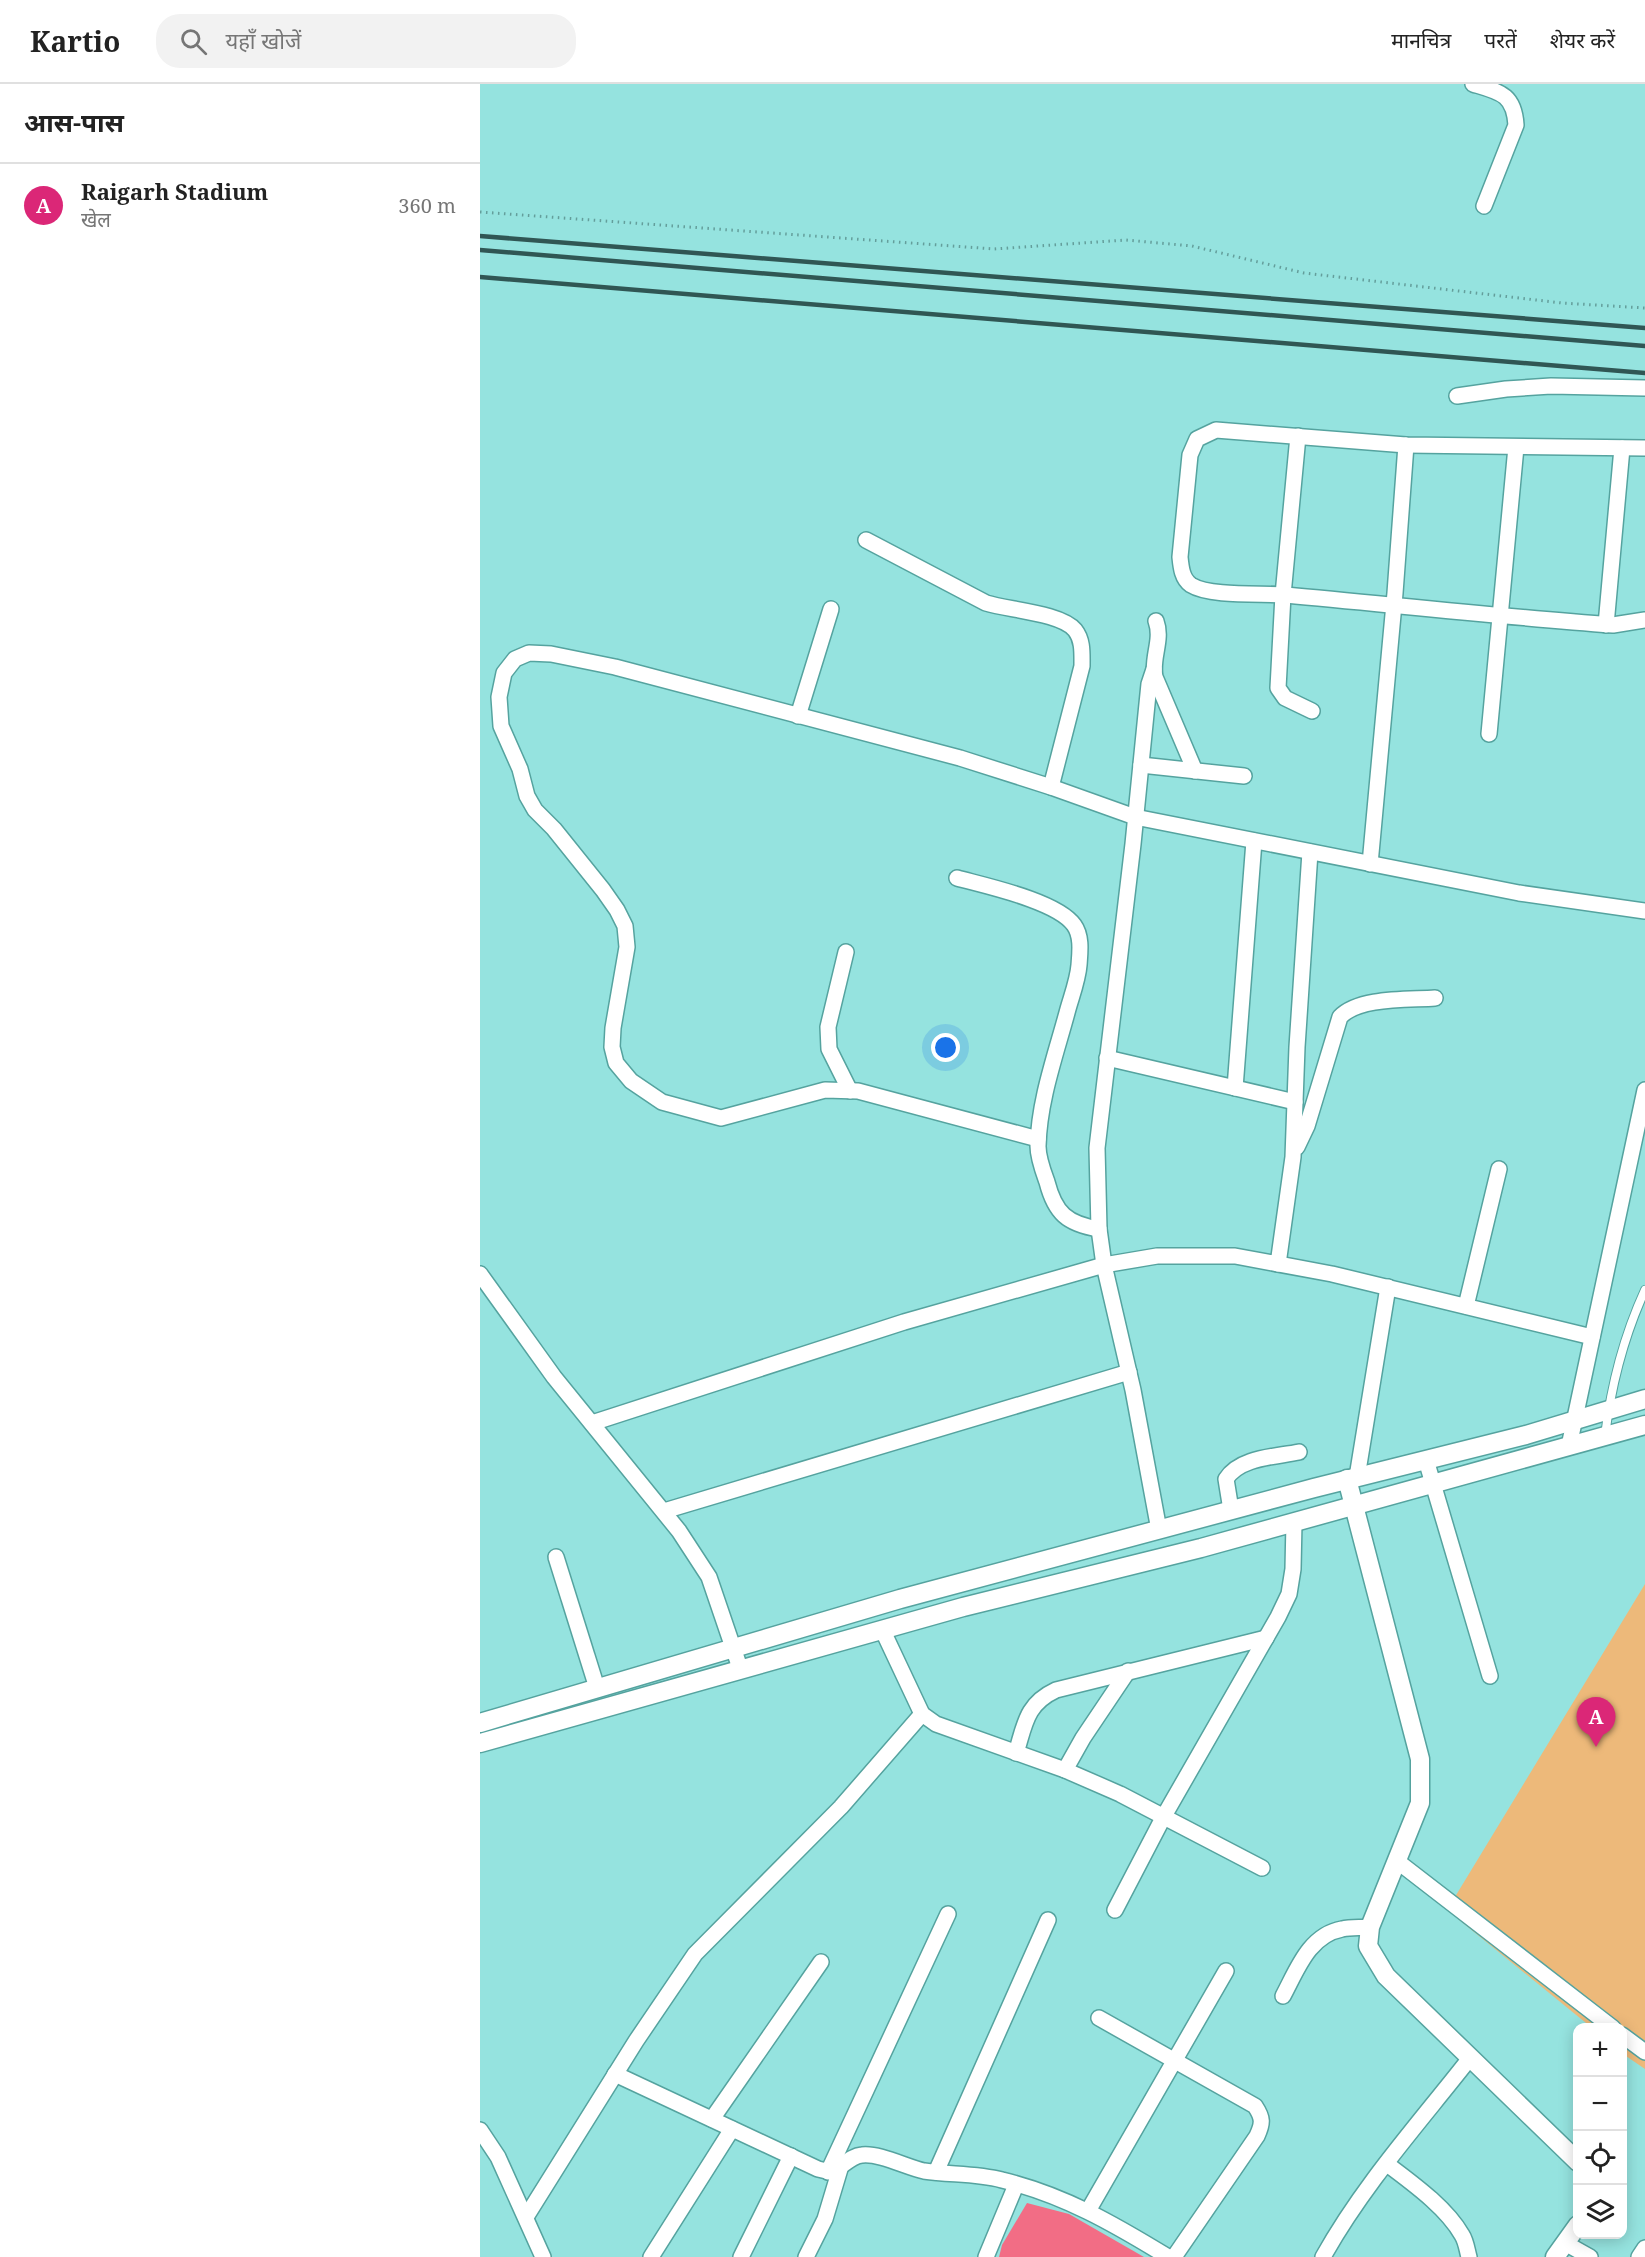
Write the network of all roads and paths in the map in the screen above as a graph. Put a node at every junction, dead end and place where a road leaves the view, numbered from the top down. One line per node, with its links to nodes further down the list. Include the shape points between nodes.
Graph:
1 (1473, 84): 2 (street, via 1507,97 1515,111 1516,125)
2 (1484, 206)
3 (480, 212): 4 (path, via 994,249 1126,240 1192,246 1304,273 1563,303)
4 (1645, 308)
5 (1645, 388): 6 (street, via 1551,386)
6 (1457, 396)
7 (1298, 436): 8 (street); 13 (street); 13 (street, via 1216,430 1197,439 1190,455 1180,556 1181,569 1192,585 1213,591)
8 (1406, 445): 9 (street); 14 (street)
9 (1516, 447): 10 (street); 16 (street)
10 (1622, 448): 11 (street); 19 (street)
11 (1645, 448)
12 (866, 540): 27 (street, via 986,603 1059,618 1075,630 1083,648 1082,666)
13 (1283, 595): 14 (street); 21 (street, via 1278,688 1285,698)
14 (1394, 605): 16 (street); 31 (street)
15 (831, 609): 22 (street)
16 (1501, 615): 19 (street); 23 (street)
17 (1645, 620): 19 (street)
18 (1156, 621): 20 (street, via 1159,642)
19 (1606, 624)
20 (1154, 669): 24 (street); 25 (street)
21 (1312, 711)
22 (798, 716): 27 (street, via 960,758); 39 (street, via 551,654 529,653 515,659 504,673 500,698 501,726 527,796 603,890 625,926 627,947 612,1047 616,1063 631,1081 662,1102 721,1118 825,1090)
23 (1489, 734)
24 (1141, 765): 25 (street); 28 (street)
25 (1195, 771): 26 (street)
26 (1244, 776)
27 (1051, 787): 28 (street)
28 (1135, 818): 29 (street); 36 (street)
29 (1254, 841): 30 (street); 37 (street)
30 (1310, 852): 31 (street); 40 (street)
31 (1370, 864): 33 (street, via 1519,893)
32 (957, 878): 41 (street, via 1044,904 1074,925 1080,939 1079,967 1046,1092)
33 (1645, 911)
34 (846, 952): 39 (street, via 828,1027 829,1049)
35 (1435, 998): 42 (street, via 1361,1004 1340,1017)
36 (1107, 1058): 37 (street); 44 (street, via 1097,1148)
37 (1235, 1088): 40 (street)
38 (1645, 1090): 51 (street)
39 (850, 1091): 41 (street)
40 (1295, 1102): 42 (street)
41 (1038, 1140): 44 (street, via 1051,1198 1059,1212 1079,1226)
42 (1293, 1157): 45 (street)
43 (1499, 1169): 50 (street)
44 (1099, 1229): 46 (street)
45 (1278, 1264): 46 (street, via 1224,1256 1157,1257); 48 (street)
46 (1104, 1265): 52 (street); 56 (street, via 904,1322)
47 (480, 1275): 56 (street)
48 (1388, 1287): 50 (street); 62 (street)
49 (1645, 1290): 54 (lane, via 1633,1317)
50 (1466, 1306): 51 (street)
51 (1592, 1337): 55 (street)
52 (1129, 1372): 66 (street); 68 (street)
53 (1645, 1399): 54 (street)
54 (1608, 1410): 55 (street); 58 (lane)
55 (1574, 1420): 59 (street); 61 (street)
56 (592, 1423): 66 (street)
57 (1645, 1425): 58 (street)
58 (1605, 1436): 59 (street)
59 (1569, 1446): 63 (street)
60 (1299, 1452): 65 (street, via 1245,1463 1232,1470 1226,1479)
61 (1426, 1460): 62 (street); 63 (street)
62 (1352, 1478): 64 (street); 65 (street)
63 (1435, 1483): 64 (street); 75 (street)
64 (1354, 1506): 67 (street); 85 (street, via 1420,1759 1420,1803)
65 (1231, 1510): 68 (street)
66 (664, 1511): 72 (street, via 709,1577)
67 (1294, 1522): 70 (street); 71 (street, via 1289,1594)
68 (1159, 1530): 72 (street)
69 (556, 1557): 76 (street)
70 (882, 1629): 73 (street); 78 (street)
71 (1266, 1638): 74 (street); 84 (street)
72 (733, 1648): 73 (street); 76 (street)
73 (740, 1668): 80 (street)
74 (1128, 1671): 82 (street, via 1040,1697 1030,1710); 83 (street)
75 (1490, 1676)
76 (597, 1688): 77 (street)
77 (535, 1706): 79 (street); 80 (street)
78 (922, 1714): 82 (street, via 948,1729); 100 (street, via 841,1807 695,1954)
79 (480, 1723)
80 (542, 1725): 81 (street)
81 (480, 1743)
82 (1016, 1753): 83 (street)
83 (1065, 1770): 84 (street)
84 (1164, 1816): 86 (street); 87 (street)
85 (1397, 1861): 90 (street); 95 (street)
86 (1262, 1868)
87 (1115, 1910)
88 (948, 1914): 107 (street)
89 (1048, 1920): 108 (street)
90 (1370, 1927): 93 (street, via 1341,1929 1310,1946); 98 (street, via 1368,1946 1386,1976)
91 (822, 1962): 101 (street)
92 (1226, 1971): 99 (street)
93 (1283, 1996)
94 (1099, 2018): 99 (street)
95 (1607, 2023)
96 (1627, 2038): 97 (street)
97 (1645, 2052)
98 (1470, 2058): 105 (street); 106 (street)
99 (1175, 2061): 110 (street); 121 (street, via 1255,2106 1263,2117 1257,2136)
100 (615, 2074): 101 (street); 111 (street)
101 (712, 2119): 102 (street)
102 (732, 2129): 104 (street); 116 (street)
103 (480, 2130): 111 (street, via 498,2157)
104 (791, 2156): 107 (street); 117 (street)
105 (1573, 2157)
106 (1387, 2164): 122 (street, via 1338,2229); 123 (street, via 1443,2212 1463,2235)
107 (834, 2170): 108 (street, via 860,2155 872,2155); 118 (street, via 825,2219)
108 (936, 2172): 109 (street)
109 (1016, 2185): 110 (street); 119 (street)
110 (1088, 2211): 120 (street)
111 (526, 2217): 115 (street)
112 (1573, 2232): 114 (street)
113 (1645, 2247): 125 (street)
114 (1560, 2250): 124 (street)
115 (543, 2257)
116 (651, 2257)
117 (741, 2257)
118 (806, 2257)
119 (986, 2257)
120 (1168, 2257)
121 (1174, 2257)
122 (1323, 2257)
123 (1469, 2257)
124 (1590, 2257)
125 (1639, 2257)

